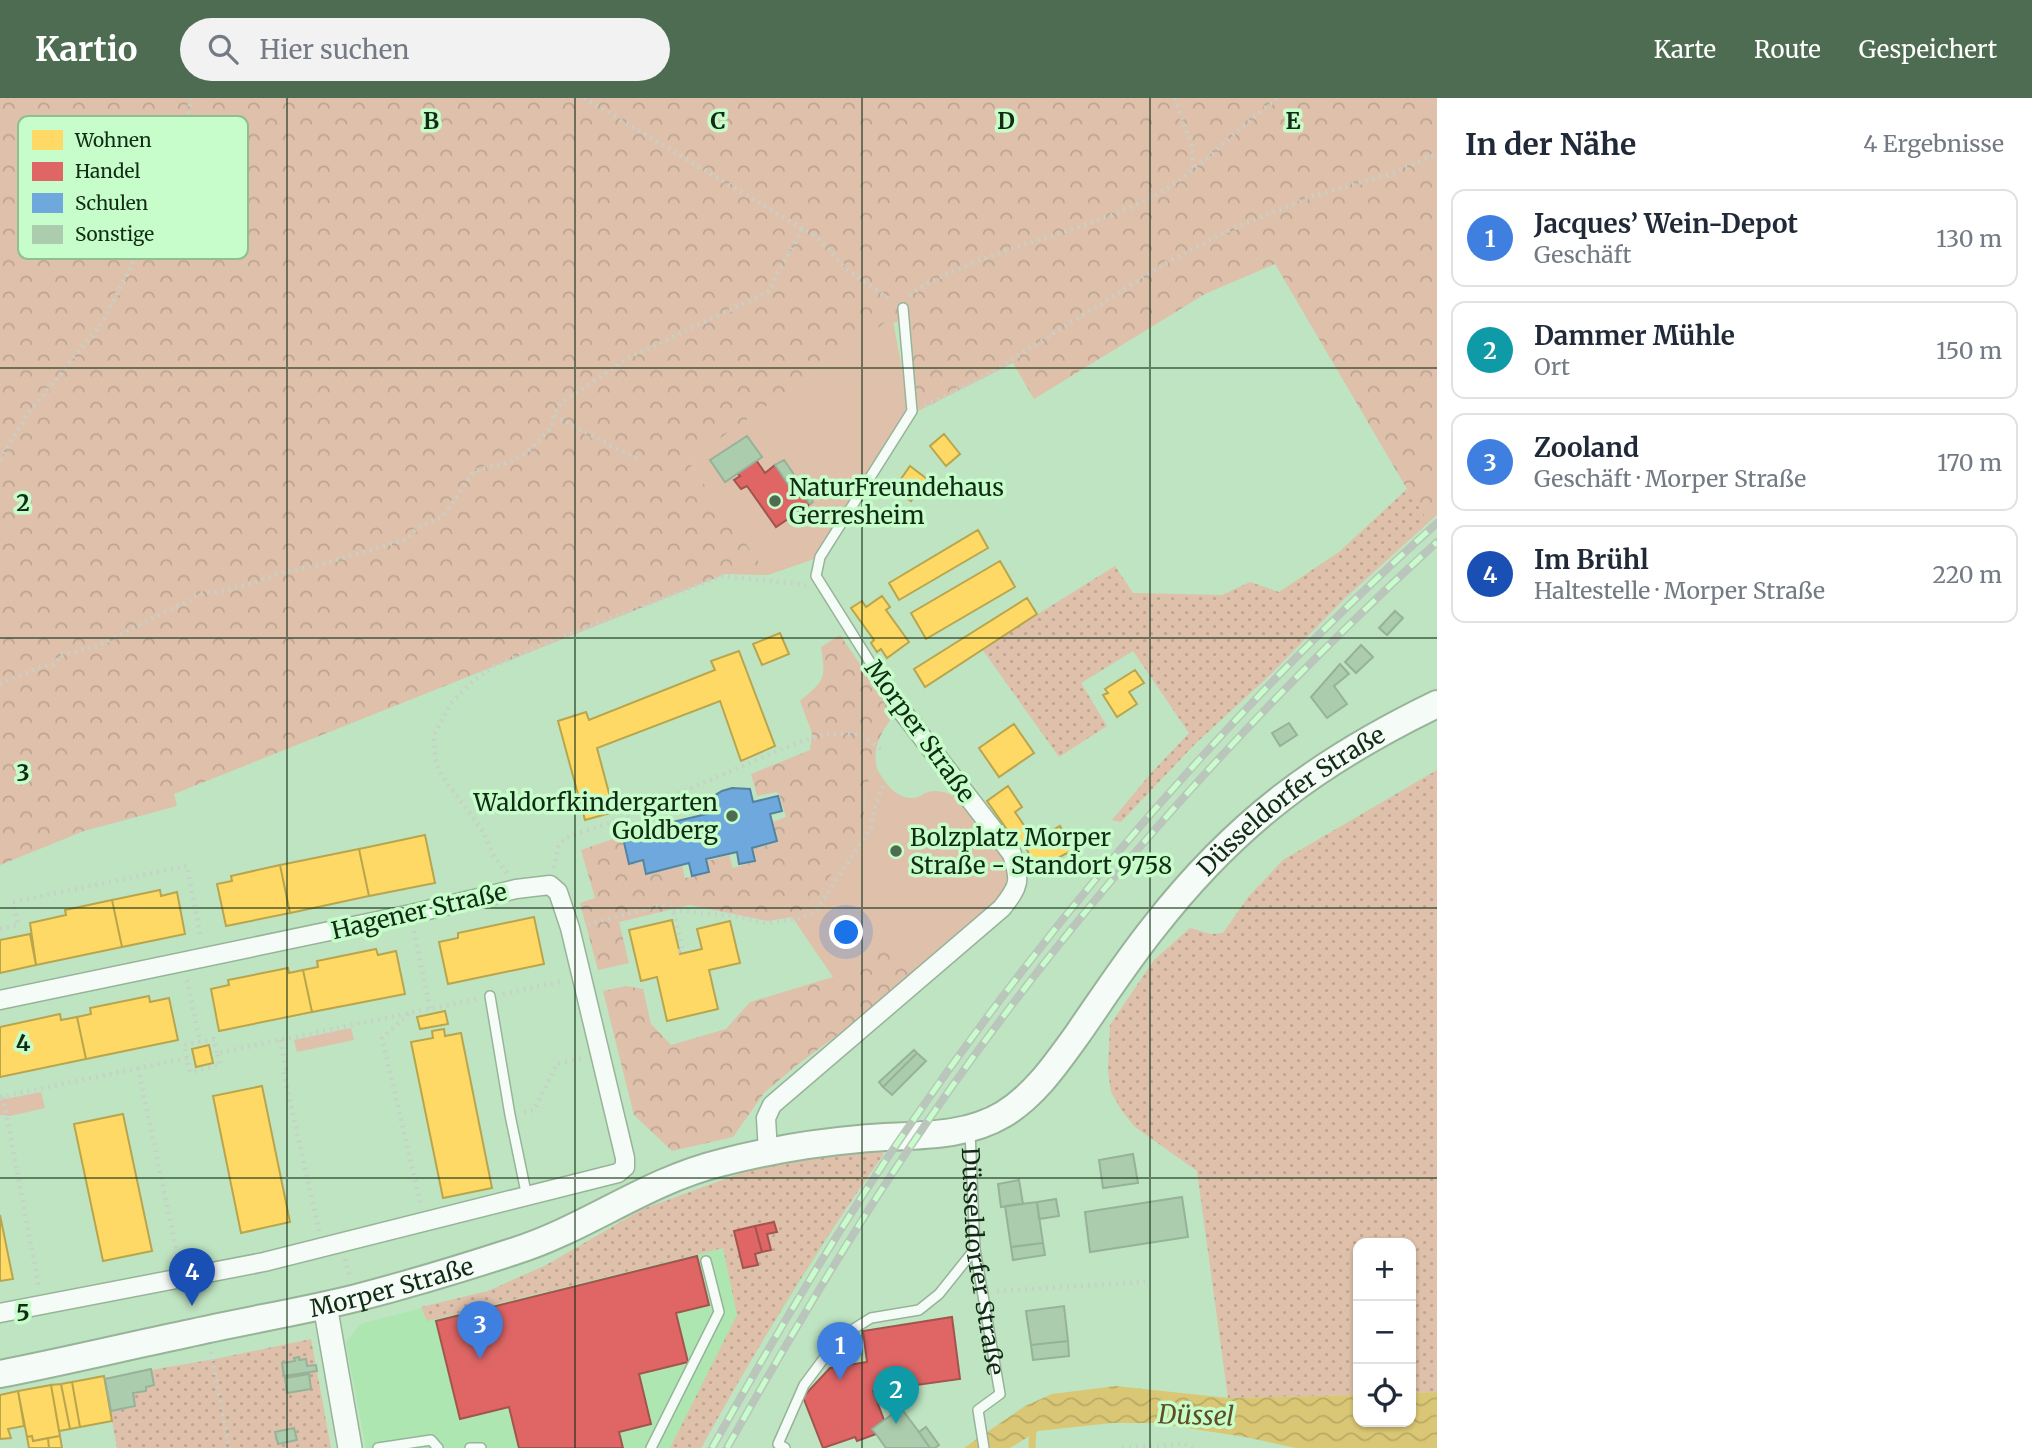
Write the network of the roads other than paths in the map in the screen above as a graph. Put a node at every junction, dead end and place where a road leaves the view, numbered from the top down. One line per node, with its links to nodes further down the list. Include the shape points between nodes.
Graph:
1 (903, 309): 3 (lane, Morper Straße, via 912,411 820,557 816,576)
2 (1437, 704): 6 (main road, Düsseldorfer Straße, via 1313,773 1235,836 1151,930 1046,1077)
3 (900, 713): 8 (street, Morper Straße, via 1012,854 1018,871 1016,889 1002,908 772,1105 766,1118)
4 (490, 996): 9 (lane)
5 (0, 1000): 9 (street, Hagener Straße, via 550,885 558,892 570,929 625,1167 618,1173)
6 (1004, 1114): 7 (main road, Morper Straße)
7 (970, 1128): 8 (main road, Morper Straße); 10 (lane, Düsseldorfer Straße)
8 (768, 1152): 12 (main road, Morper Straße, via 670,1179 521,1249)
9 (527, 1197): 13 (street, via 323,1249)
10 (975, 1249): 15 (lane, via 939,1294 919,1310 871,1318 839,1338 804,1385); 22 (lane, Düsseldorfer Straße, via 1000,1394 978,1410)
11 (706, 1261): 21 (lane, via 719,1312)
12 (325, 1305): 14 (main road, Morper Straße); 16 (street)
13 (0, 1313)
14 (0, 1374)
15 (780, 1447)
16 (350, 1448)
17 (378, 1448): 18 (lane, via 431,1440)
18 (438, 1448)
19 (470, 1448): 20 (lane)
20 (481, 1448)
21 (651, 1448)
22 (984, 1448)

